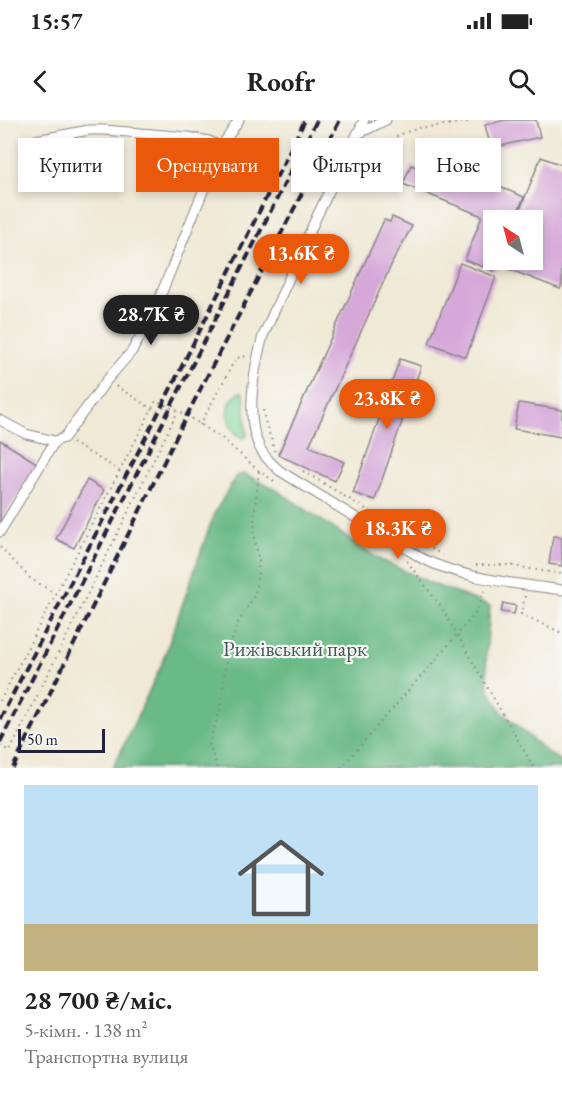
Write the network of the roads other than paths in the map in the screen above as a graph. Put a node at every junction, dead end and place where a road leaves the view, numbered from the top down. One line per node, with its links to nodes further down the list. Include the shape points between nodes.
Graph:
1 (239, 120): 7 (street)
2 (364, 120): 4 (street)
3 (386, 120): 4 (street)
4 (356, 135): 12 (street, via 263,336 257,357 253,413 256,436 267,458 280,471 423,559 489,579)
5 (47, 138): 6 (street, via 89,130)
6 (193, 138)
7 (227, 138)
8 (203, 192): 10 (street, via 153,314 132,351)
9 (0, 420): 10 (street, via 26,434)
10 (60, 440): 11 (street)
11 (0, 532)
12 (562, 590)

